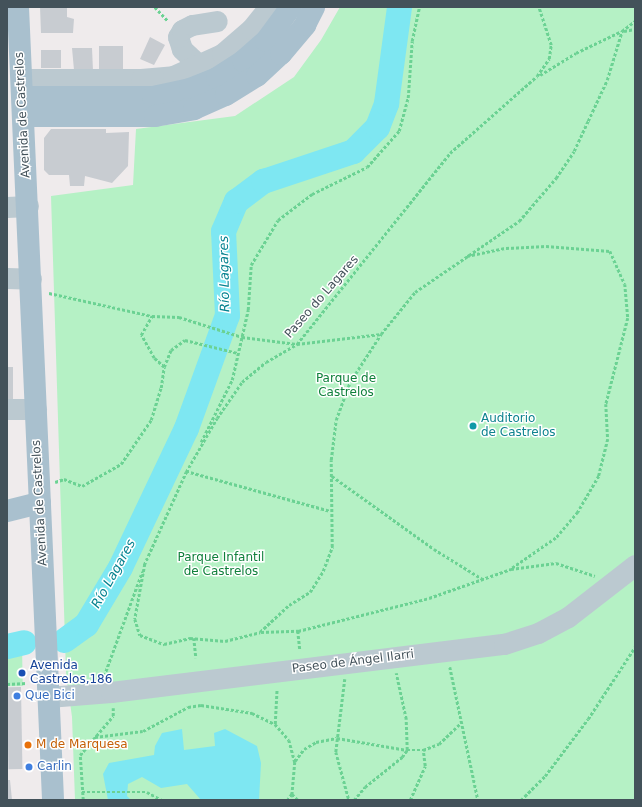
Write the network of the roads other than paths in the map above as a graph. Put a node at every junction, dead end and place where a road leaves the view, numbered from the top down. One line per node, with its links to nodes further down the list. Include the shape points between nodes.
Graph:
1 (269, 7): 6 (street, via 251,29 222,54)
2 (291, 7): 7 (main road, via 266,41 243,61 217,78 190,89 153,97)
3 (314, 7): 7 (main road, via 305,24 281,54 257,76 226,95 194,109 155,116)
4 (15, 18): 7 (main road, Avenida de Castrelos)
5 (217, 21): 6 (street, via 192,24 182,30 178,37 182,49)
6 (200, 66): 7 (street, via 173,76)
7 (23, 97): 8 (main road, Avenida de Castrelos)
8 (28, 206): 9 (street); 11 (main road, Avenida de Castrelos)
9 (7, 207)
10 (7, 278): 11 (street)
11 (31, 279): 13 (main road, Avenida de Castrelos)
12 (7, 409): 13 (street)
13 (36, 409): 14 (main road, Avenida de Castrelos)
14 (40, 495): 15 (main road); 17 (main road, Avenida de Castrelos)
15 (7, 510)
16 (635, 565): 17 (street, Paseo de Ángel Ilarri, via 568,617 538,633 504,644 107,687)
17 (48, 697): 18 (main road, Avenida de Castrelos)
18 (53, 800)

